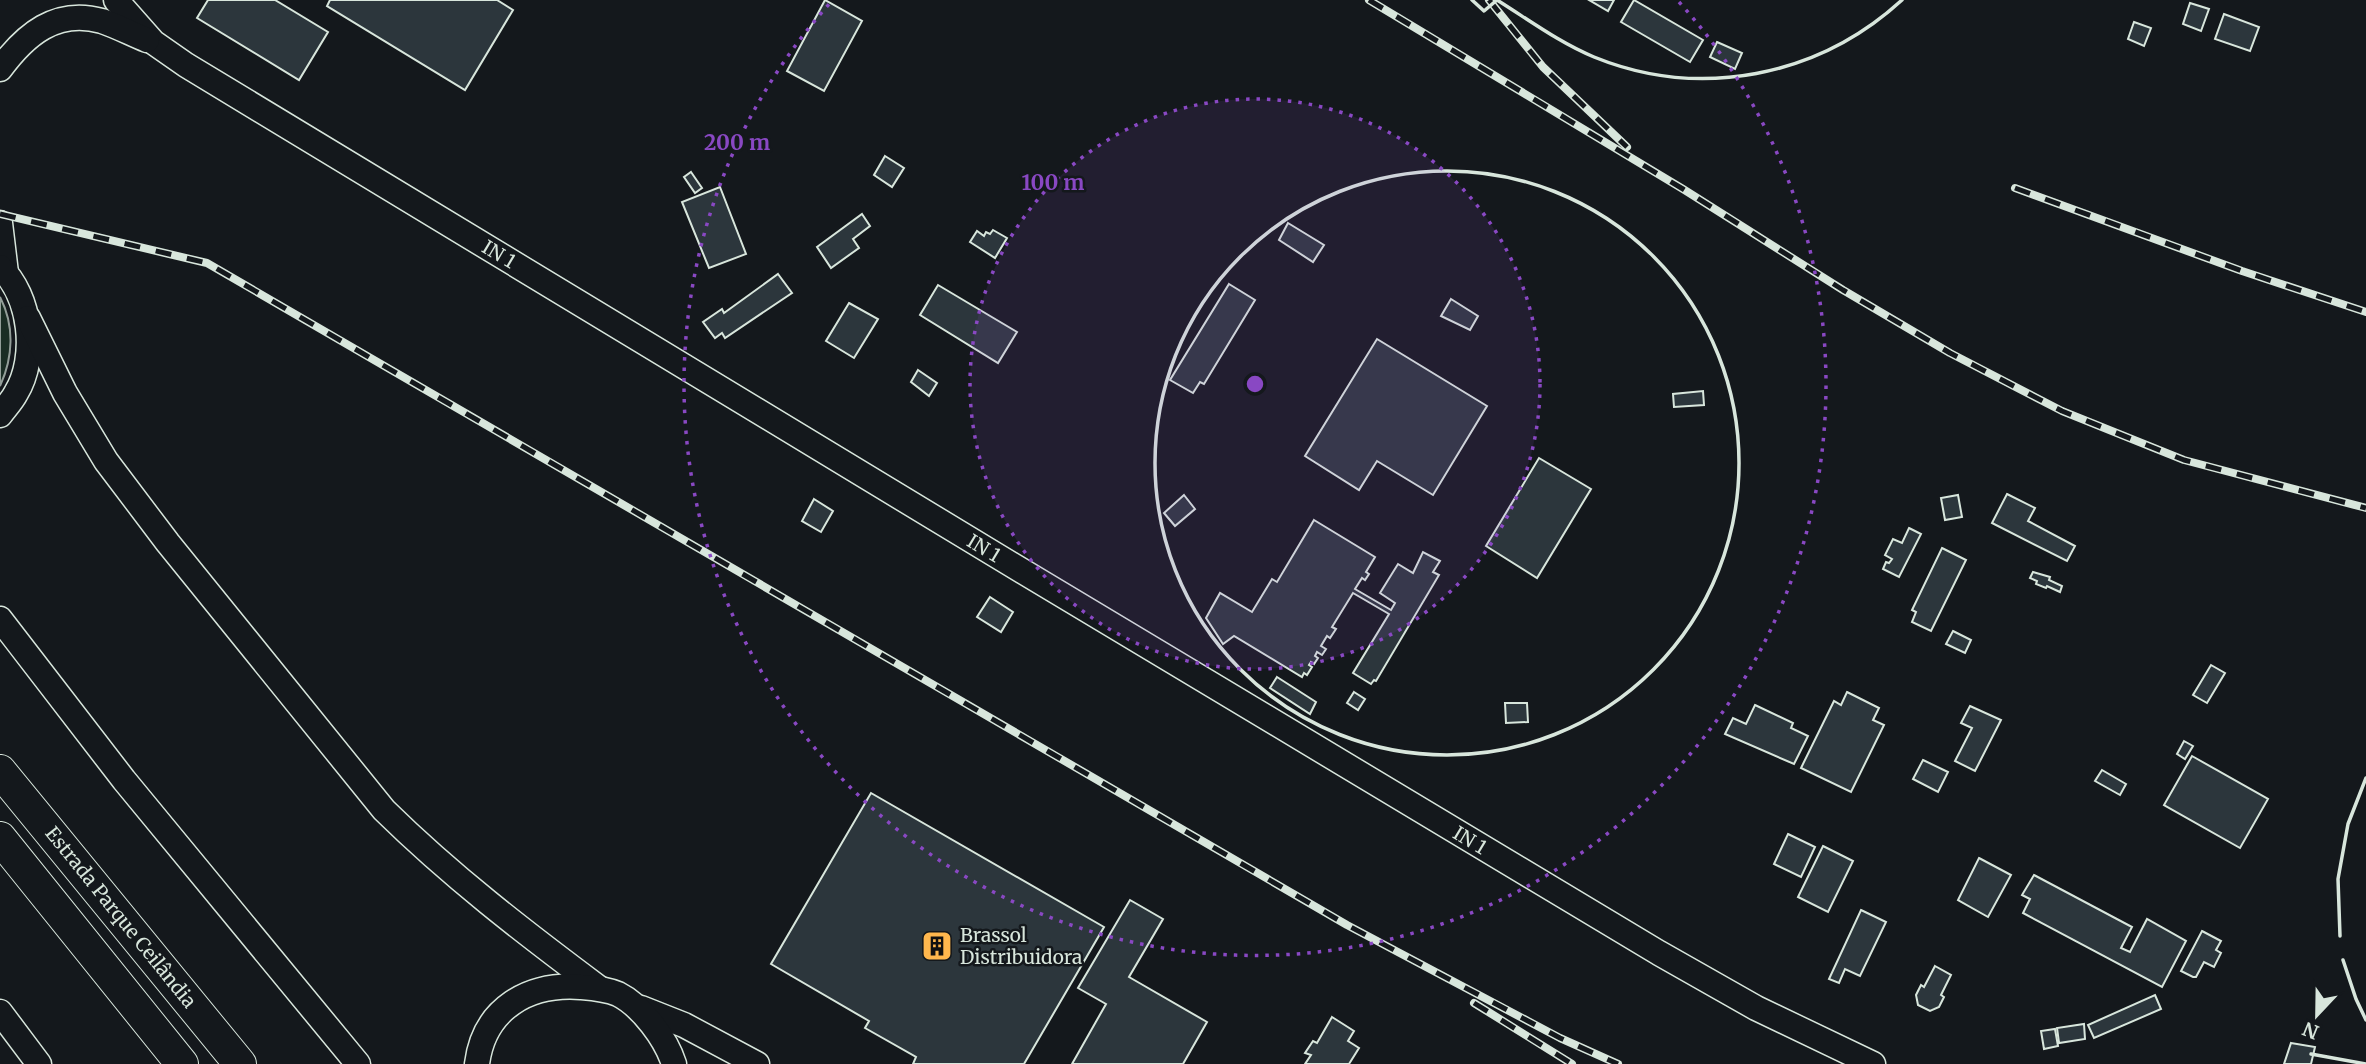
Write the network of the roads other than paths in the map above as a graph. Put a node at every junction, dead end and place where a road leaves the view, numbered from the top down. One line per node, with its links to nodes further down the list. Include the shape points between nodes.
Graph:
1 (116, 0): 2 (main road, IN 1)
2 (153, 42): 3 (main road, via 100,21 75,18 40,27); 21 (main road, IN 1, via 1647,947 1756,1008)
3 (0, 69)
4 (0, 223): 5 (main road)
5 (3, 270): 6 (main road, via 20,294)
6 (28, 318): 7 (main road, via 29,356 18,391); 11 (main road, via 106,461 384,810 461,881)
7 (0, 415)
8 (0, 619): 17 (main road, via 133,790)
9 (0, 771): 16 (highway, Estrada Parque Ceilândia)
10 (0, 838): 15 (highway)
11 (598, 988): 12 (main road); 18 (main road, via 557,985 527,994 489,1025)
12 (632, 1004): 19 (main road, via 658,1031); 20 (main road, via 684,1025)
13 (0, 1012): 14 (main road)
14 (39, 1064)
15 (183, 1064)
16 (240, 1064)
17 (358, 1064)
18 (477, 1064)
19 (674, 1064)
20 (757, 1064)
21 (1873, 1064)

